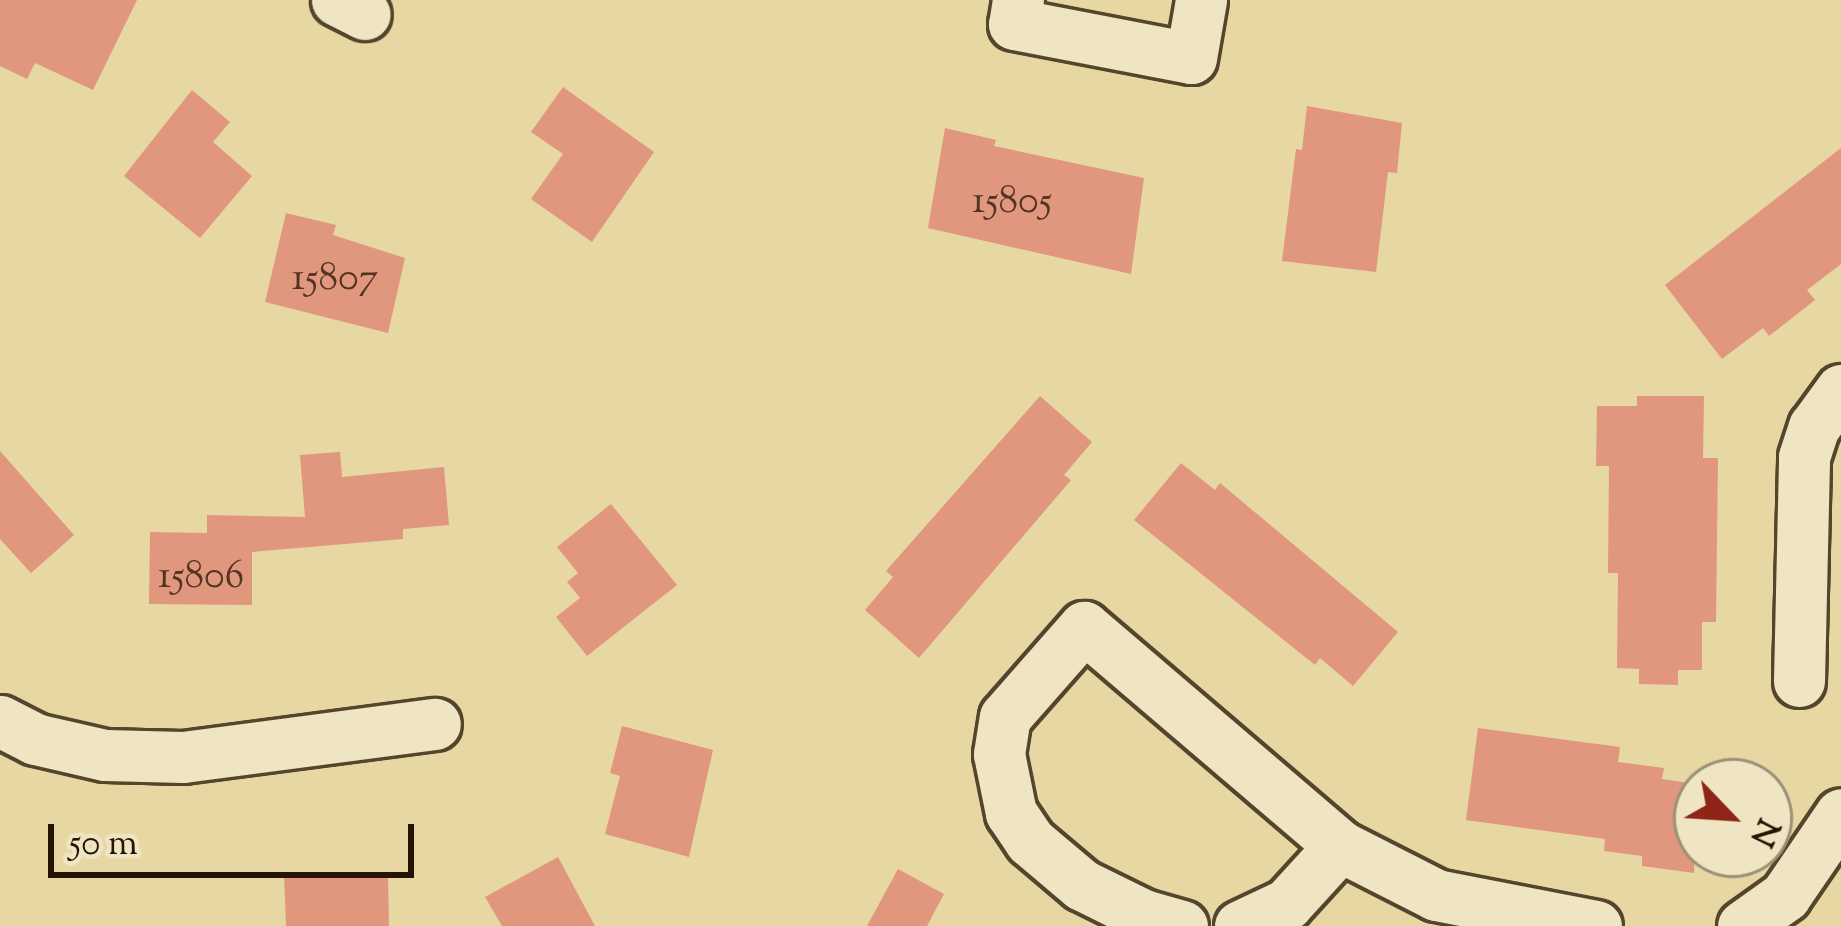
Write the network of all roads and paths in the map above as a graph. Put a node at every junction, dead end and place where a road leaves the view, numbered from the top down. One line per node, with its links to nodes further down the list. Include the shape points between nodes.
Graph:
1 (1018, 0): 2 (street, via 1014,24 1191,58)
2 (1201, 0)
3 (1841, 390): 4 (street, via 1804,457)
4 (1799, 681)
5 (0, 721): 6 (street, via 35,739 105,755 183,758)
6 (435, 724)
7 (1841, 814): 13 (street, via 1786,896)
8 (1340, 846): 9 (street); 10 (street, via 1084,627 1006,717 999,754 1011,813 1030,841 1082,885); 11 (street, via 1287,904)
9 (1429, 911): 12 (street)
10 (1182, 926)
11 (1240, 926)
12 (1596, 926)
13 (1743, 926)

